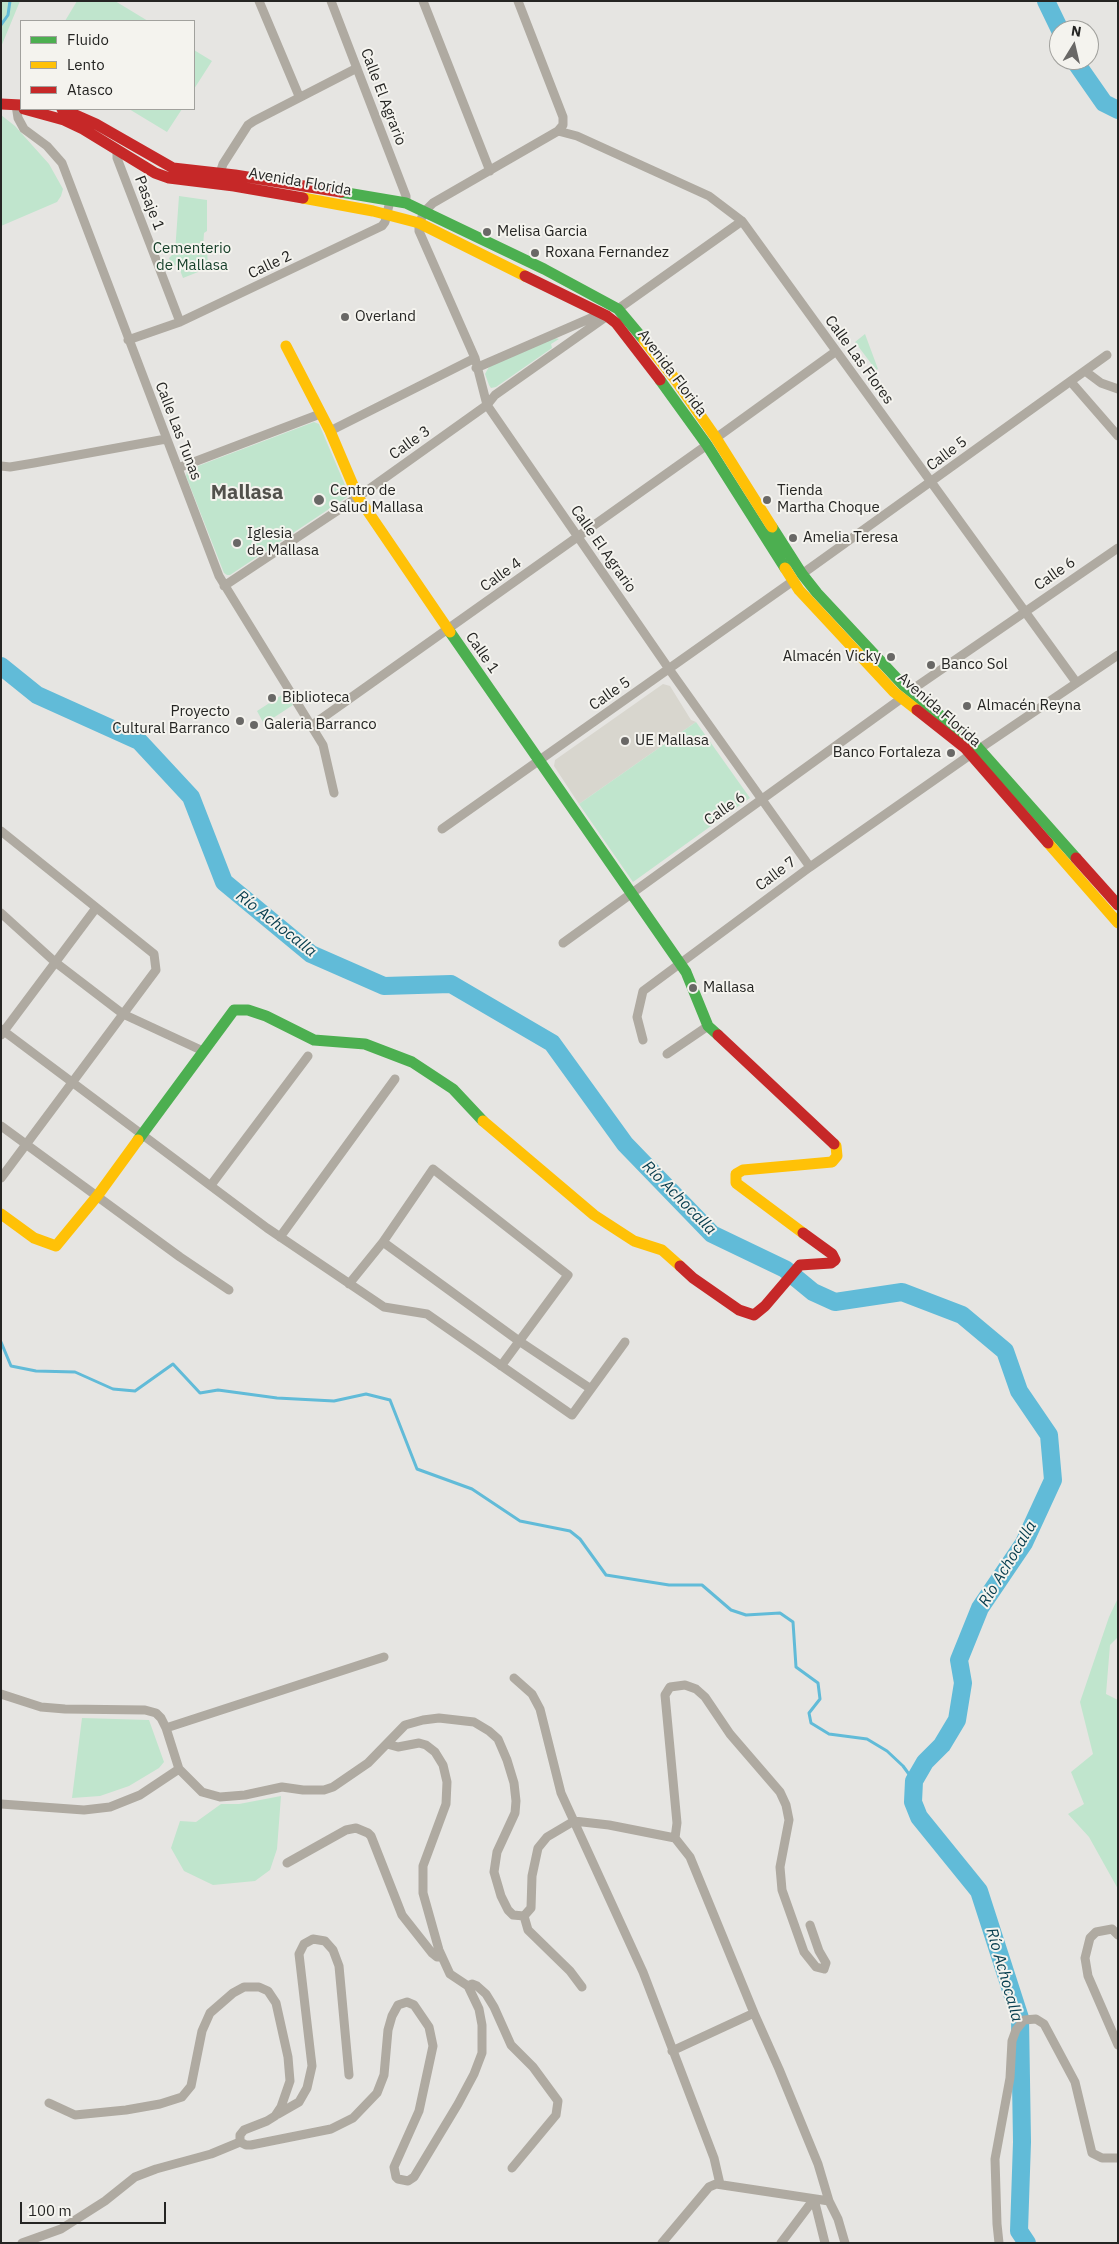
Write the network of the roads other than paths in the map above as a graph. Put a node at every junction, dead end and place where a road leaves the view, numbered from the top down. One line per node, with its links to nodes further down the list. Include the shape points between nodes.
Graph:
1 (259, 1): 6 (street)
2 (331, 1): 5 (street, Calle El Agrario)
3 (423, 1): 14 (street)
4 (518, 1): 12 (street, via 563,117 563,125)
5 (357, 68): 6 (street); 17 (street, Calle El Agrario)
6 (300, 96): 15 (street, via 248,125 222,164)
7 (1, 104): 8 (main road, Avenida Florida)
8 (20, 107)
9 (20, 110): 26 (street, Calle Las Tunas, via 18,118 24,129 47,146 62,163)
10 (31, 110): 13 (main road, Avenida Florida)
11 (64, 110): 13 (main road, Avenida Florida, via 96,124)
12 (558, 132): 14 (street); 21 (street, Calle Las Flores, via 577,136 702,192)
13 (120, 144): 15 (main road, Avenida Florida, via 155,173 169,178); 25 (street, Pasaje 1, via 117,158)
14 (490, 171): 18 (street, via 433,203)
15 (220, 179): 16 (main road, Avenida Florida); 19 (main road, Avenida Florida)
16 (390, 201): 17 (main road, Avenida Florida); 19 (street)
17 (406, 203): 18 (main road, Avenida Florida); 20 (main road, via 396,209)
18 (425, 212): 22 (street); 23 (main road, Avenida Florida, via 544,269)
19 (387, 214): 20 (main road, Avenida Florida); 25 (street, Calle 2, via 382,226)
20 (402, 219): 22 (main road, Avenida Florida)
21 (742, 221): 23 (street); 28 (street, Calle Las Flores)
22 (419, 223): 24 (main road, Avenida Florida); 30 (street, Calle El Agrario, via 419,231)
23 (618, 309): 24 (main road); 39 (main road, Avenida Florida, via 675,379)
24 (607, 316): 31 (street, via 591,318); 35 (street, Calle 3, via 495,395); 41 (main road, Avenida Florida, via 654,372)
25 (180, 322): 26 (street, Calle 2)
26 (128, 340): 40 (street, Calle Las Tunas)
27 (286, 346): 36 (main road, Calle 1)
28 (835, 352): 39 (street); 44 (street, Calle Las Flores)
29 (1107, 355): 32 (street, Calle 5)
30 (475, 358): 31 (street, Calle El Agrario); 37 (street)
31 (476, 368): 35 (street, Calle El Agrario)
32 (1085, 371): 33 (street, Calle 5); 34 (street, via 1101,383)
33 (1071, 382): 38 (street); 44 (street, Calle 5)
34 (1118, 389)
35 (486, 405): 45 (street, Calle 3); 46 (street, Calle El Agrario)
36 (320, 414): 37 (main road, Calle 1); 43 (street)
37 (330, 431): 45 (main road, Calle 1)
38 (1118, 436)
39 (716, 438): 41 (main road); 48 (main road, Avenida Florida)
40 (166, 439): 42 (street); 43 (street, Calle Las Tunas)
41 (706, 445): 46 (street, Calle 4); 48 (main road, Avenida Florida)
42 (1, 466)
43 (178, 468): 49 (street, Calle Las Tunas)
44 (931, 483): 48 (street, Calle 5); 50 (street, Calle Las Flores)
45 (358, 496): 49 (street, Calle 3); 51 (main road, Calle 1)
46 (578, 537): 51 (street, Calle 4); 53 (street, Calle El Agrario)
47 (1118, 548): 50 (street, Calle 6)
48 (798, 578): 53 (street, Calle 5); 55 (main road, Avenida Florida, via 817,593)
49 (224, 586): 56 (street, Calle Las Tunas)
50 (1025, 612): 54 (street, Calle Las Flores); 55 (street, Calle 6)
51 (448, 630): 56 (street, Calle 4); 58 (main road, Calle 1)
52 (1118, 655): 54 (street, Calle 7)
53 (669, 669): 58 (street, Calle 5); 60 (street, Calle El Agrario)
54 (1076, 682): 57 (street, Calle 7)
55 (906, 694): 57 (main road, Avenida Florida); 60 (street, Calle 6)
56 (311, 726): 59 (street, Calle Las Tunas, via 323,745)
57 (974, 752): 63 (street, Calle 7); 65 (main road, Avenida Florida); 68 (main road, Avenida Florida)
58 (538, 761): 61 (street, Calle 5); 64 (main road, Calle 1)
59 (334, 793)
60 (762, 800): 63 (street, Calle El Agrario); 64 (street, Calle 6)
61 (442, 829)
62 (1, 831): 66 (street)
63 (810, 867): 71 (street, Calle 7)
64 (630, 894): 69 (street, Calle 6); 71 (main road, Calle 1)
65 (1118, 905)
66 (96, 908): 70 (street); 72 (street, via 154,954 156,970)
67 (1, 914): 70 (street)
68 (1118, 923)
69 (563, 943)
70 (55, 962): 72 (street); 74 (street)
71 (679, 963): 73 (main road, Calle 1, via 686,972); 75 (street, Calle 7, via 643,991 637,1017)
72 (123, 1014): 76 (street); 80 (street)
73 (708, 1026): 76 (main road, via 836,1146 836,1159 825,1164 743,1170 736,1174 736,1183 835,1258 831,1263 800,1265 754,1315 739,1310 693,1278 662,1250 634,1241 594,1215 486,1124 453,1089 412,1062 365,1044 314,1040 248,1010 234,1010); 77 (street)
74 (2, 1032): 80 (street)
75 (643, 1040)
76 (203, 1051): 82 (main road)
77 (667, 1054)
78 (308, 1056): 85 (street)
79 (395, 1079): 88 (street)
80 (73, 1082): 82 (street); 83 (street)
81 (1, 1126): 83 (street)
82 (143, 1133): 85 (street); 86 (main road)
83 (26, 1144): 84 (street); 86 (street)
84 (1, 1178)
85 (211, 1185): 88 (street)
86 (96, 1196): 87 (main road, via 56,1246 34,1238); 91 (street)
87 (1, 1214)
88 (280, 1237): 90 (street)
89 (383, 1242): 90 (street); 92 (street); 92 (street, via 434,1170 568,1275)
90 (349, 1284): 94 (street, via 384,1307 427,1314)
91 (229, 1290)
92 (519, 1342): 94 (street); 95 (street)
93 (625, 1342): 95 (street)
94 (501, 1366): 95 (street, via 572,1415)
95 (591, 1388)
96 (384, 1657): 99 (street)
97 (514, 1678): 103 (street, via 532,1694 540,1709 561,1793)
98 (1, 1694): 99 (street, via 41,1707 145,1710 156,1713)
99 (166, 1728): 101 (street)
100 (388, 1744): 101 (street, via 368,1763 332,1787 316,1791 282,1787 220,1798 202,1792); 106 (street, via 406,1725 439,1718 474,1722 498,1739 507,1760 516,1801 515,1814 497,1852 494,1872 508,1910 513,1915); 109 (street, via 395,1747 426,1745 443,1765 447,1782 446,1804 423,1866 423,1892)
101 (179, 1770): 102 (street, via 140,1795 110,1807 84,1810)
102 (1, 1804)
103 (574, 1821): 104 (street); 106 (street, via 547,1837 538,1848 532,1876 532,1902); 114 (street, via 643,1972)
104 (675, 1838): 107 (street, via 677,1823 666,1695 670,1687 685,1685 696,1688 705,1697 730,1734 780,1792 789,1820 780,1867 782,1890 804,1952 816,1967 824,1970 826,1963); 112 (street, via 690,1856)
105 (287, 1863): 109 (street, via 346,1830 360,1829 368,1833 402,1915 432,1953)
106 (524, 1916): 111 (street, via 528,1930)
107 (810, 1925)
108 (1118, 1935): 113 (street, via 1112,1929 1096,1932 1090,1938 1085,1958 1088,1976)
109 (442, 1958): 110 (street, via 450,1974)
110 (468, 1986): 118 (street, via 482,2025 482,2053 458,2104 412,2179 398,2180 394,2167 419,2111 433,2046 429,2027 414,2005 407,2002 398,2005 392,2016 381,2085 353,2118 331,2129 246,2146); 120 (street, via 477,1986 486,1994 511,2045 533,2067 558,2101 556,2115)
111 (582, 1987)
112 (754, 2013): 114 (street); 123 (street, via 818,2164)
113 (1118, 2045)
114 (672, 2051): 121 (street, via 714,2158)
115 (349, 2075): 117 (street, via 339,1966 333,1950 325,1941 313,1939 304,1944 299,1954 312,2066 307,2088 299,2102)
116 (49, 2103): 117 (street, via 75,2115 126,2110 182,2097 191,2086 203,2026 210,2013 233,1993 251,1986 268,1991 276,2003 288,2057 290,2081)
117 (275, 2116): 118 (street, via 244,2130)
118 (240, 2142): 124 (street, via 135,2177 105,2201 60,2229)
119 (1118, 2158): 129 (street, via 1102,2158 1092,2153 1076,2082 1041,2021 1024,2020 1012,2042 1010,2078 995,2159)
120 (512, 2168)
121 (720, 2184): 122 (street); 125 (street, via 709,2187)
122 (814, 2199): 123 (street); 126 (street); 127 (street)
123 (829, 2201): 128 (street)
124 (22, 2243)
125 (662, 2243)
126 (781, 2243)
127 (825, 2243)
128 (845, 2243)
129 (999, 2243)

